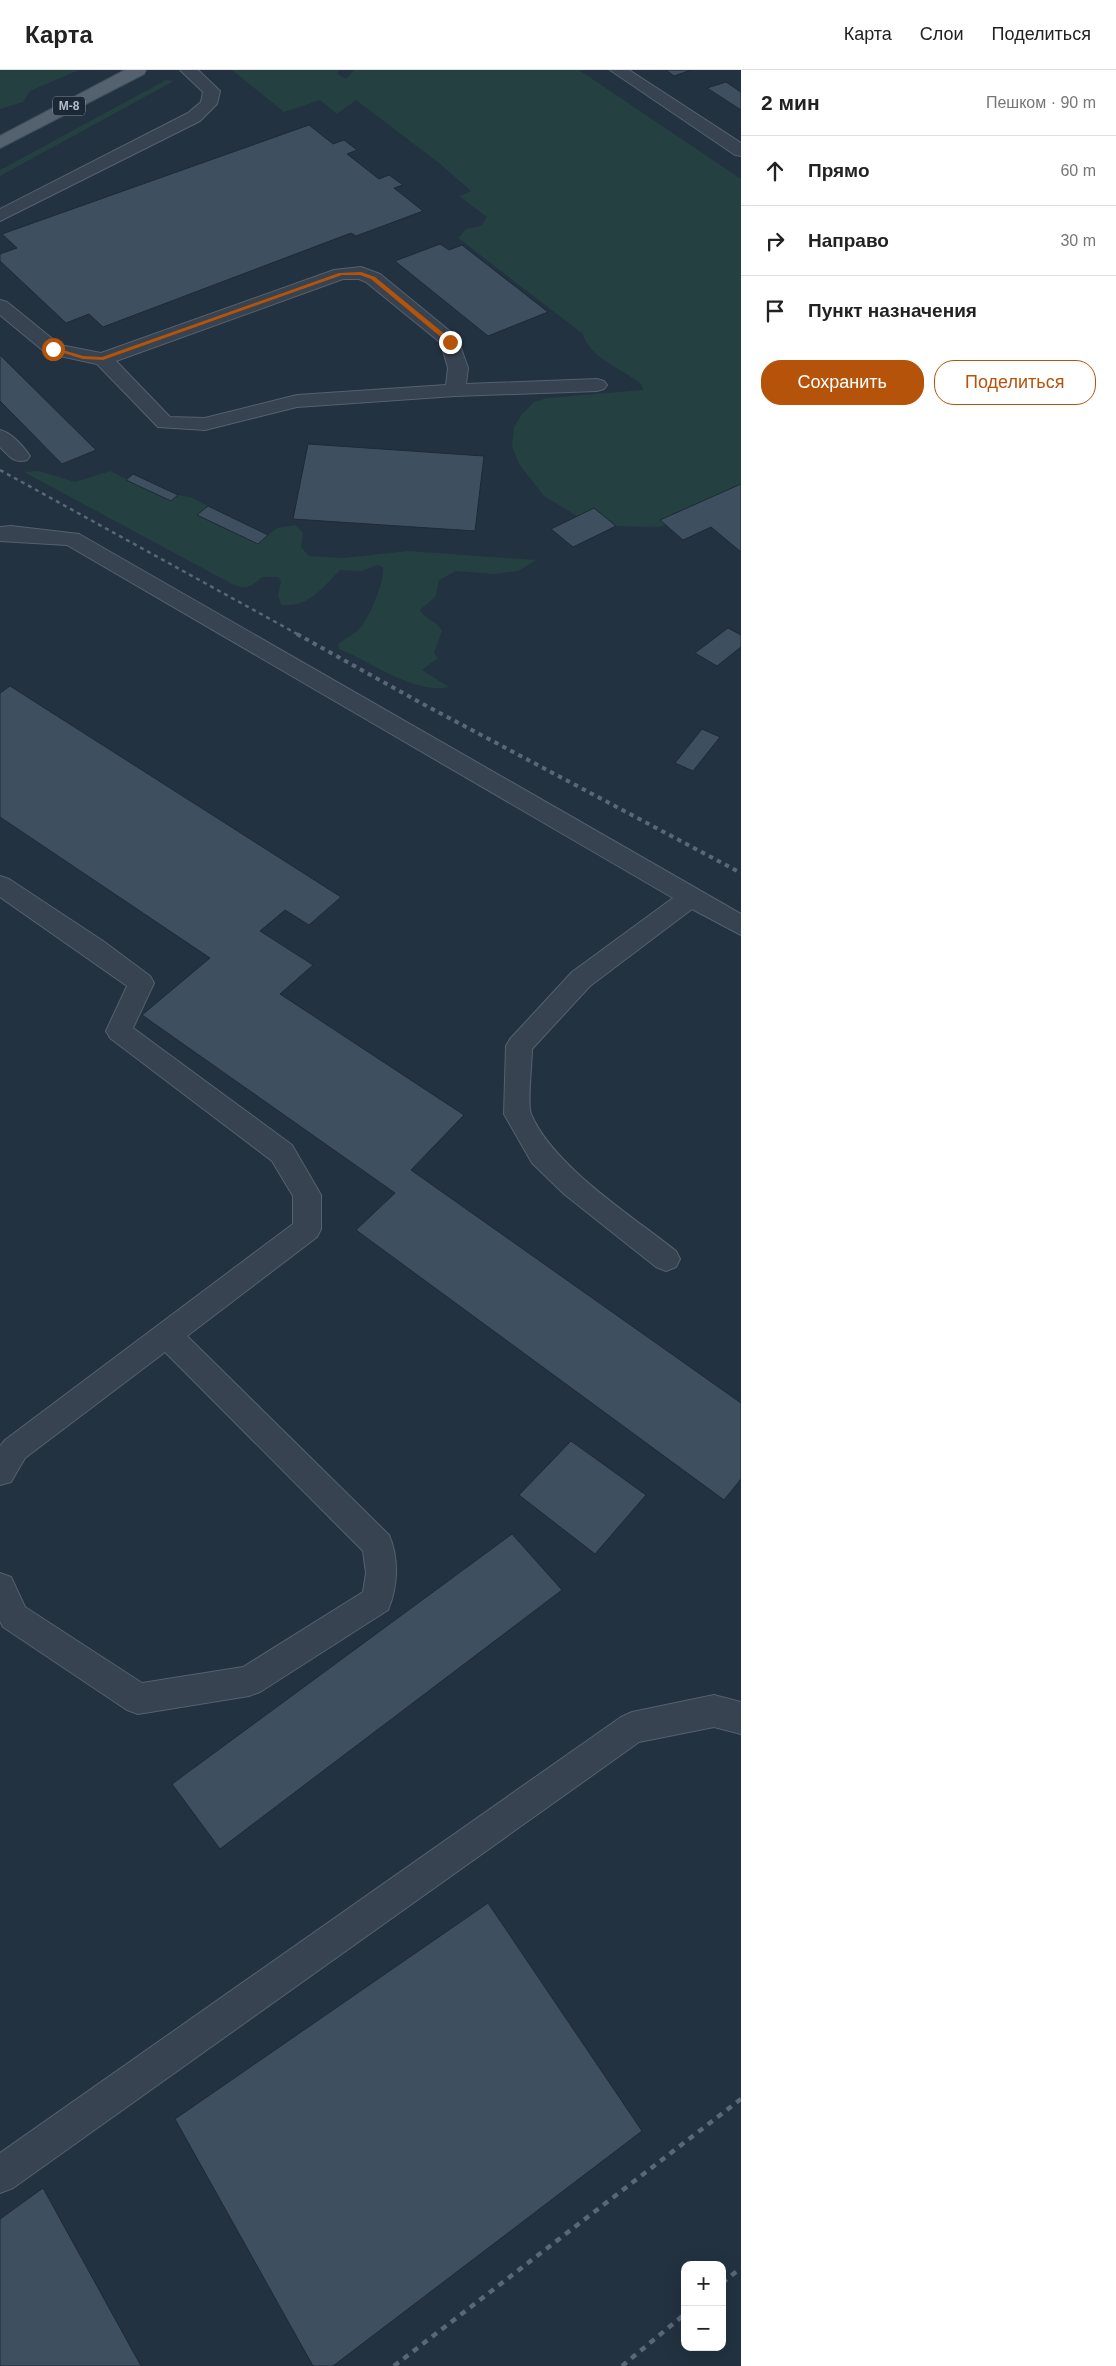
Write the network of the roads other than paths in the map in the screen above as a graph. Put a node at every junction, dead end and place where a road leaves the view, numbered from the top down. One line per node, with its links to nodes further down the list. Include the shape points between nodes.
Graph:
1 (138, 70): 4 (main road, М-8)
2 (188, 70): 6 (street, via 212,91 209,104 194,117)
3 (618, 70): 5 (street)
4 (0, 143)
5 (741, 151)
6 (0, 216)
7 (0, 306): 8 (street, via 53,349 83,358)
8 (103, 359): 10 (street, via 165,424 205,424 297,400); 10 (street, via 341,274 361,273 373,278 450,342 458,368)
9 (598, 385): 10 (street)
10 (455, 390)
11 (0, 436): 12 (street)
12 (20, 456)
13 (0, 534): 15 (street, via 72,540)
14 (0, 885): 18 (street, via 141,983 119,1031 282,1153 307,1195 306,1229)
15 (690, 898): 16 (street); 17 (street, via 581,979 518,1046 517,1114 542,1155 574,1186)
16 (741, 926)
17 (666, 1259)
18 (168, 1336): 19 (street, via 16,1449); 20 (street, via 378,1545 381,1573 377,1600 249,1681 138,1699 14,1617)
19 (0, 1472)
20 (0, 1587)
21 (741, 1718): 22 (street, via 714,1711 632,1728)
22 (0, 2175)

